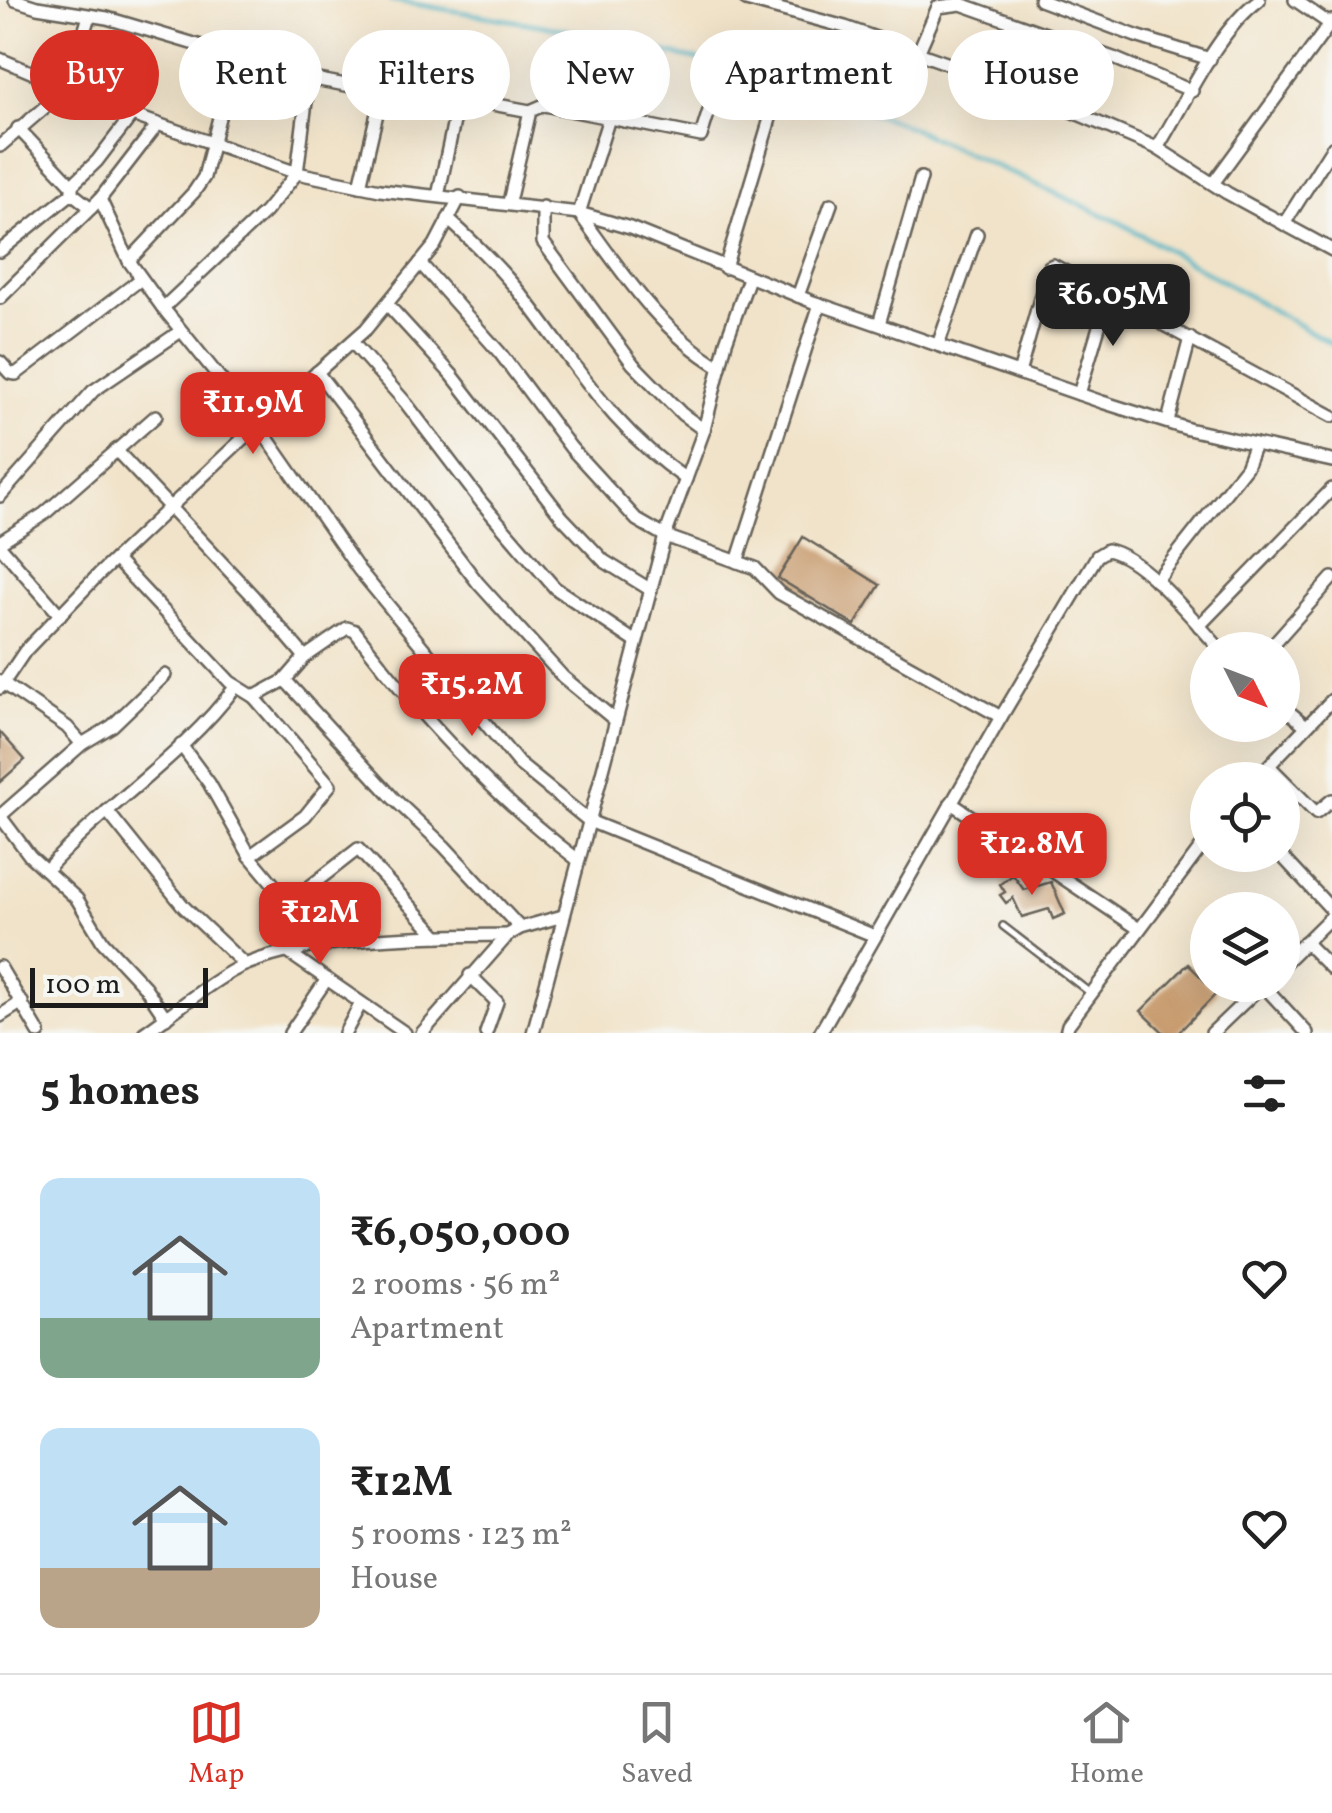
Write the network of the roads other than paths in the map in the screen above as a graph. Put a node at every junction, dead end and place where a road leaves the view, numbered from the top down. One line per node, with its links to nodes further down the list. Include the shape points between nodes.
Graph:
1 (15, 0): 7 (street)
2 (746, 0): 6 (street)
3 (1040, 0): 14 (street)
4 (1259, 0): 14 (street)
5 (1295, 0): 8 (street)
6 (779, 4): 10 (street)
7 (90, 16): 9 (street); 12 (street)
8 (1331, 23): 40 (street)
9 (86, 30)
10 (853, 30)
11 (928, 30): 17 (street, via 938,7 961,4)
12 (179, 41)
13 (928, 57): 36 (street)
14 (1210, 58): 17 (street)
15 (0, 59): 16 (street)
16 (30, 72)
17 (1192, 91): 36 (street)
18 (510, 107): 19 (street)
19 (530, 111): 45 (street)
20 (30, 118): 33 (street)
21 (128, 120): 42 (street)
22 (146, 120): 32 (street)
23 (217, 120): 34 (street)
24 (304, 120): 38 (street)
25 (375, 120): 41 (street)
26 (454, 120): 43 (street)
27 (608, 120): 49 (street)
28 (616, 120): 31 (street)
29 (706, 120): 31 (street, via 701,136)
30 (770, 120): 57 (street)
31 (624, 122)
32 (158, 124): 34 (street); 46 (street)
33 (18, 128): 35 (street); 42 (street)
34 (211, 144): 38 (street); 55 (street, via 194,192)
35 (0, 146)
36 (1156, 148): 40 (street)
37 (1332, 148): 51 (street)
38 (297, 173): 41 (street); 65 (street)
39 (921, 178): 66 (street)
40 (1214, 182): 51 (street)
41 (360, 186): 43 (street)
42 (72, 189): 46 (street); 54 (street)
43 (438, 196): 44 (street)
44 (460, 198): 45 (street); 50 (street)
45 (509, 202): 48 (street)
46 (96, 203): 55 (street); 62 (street)
47 (830, 204): 61 (street)
48 (543, 207): 49 (street); 80 (street, via 543,242 633,364)
49 (579, 213): 57 (street); 72 (street, via 653,312)
50 (448, 219): 56 (street); 84 (street, via 525,299 626,432)
51 (1284, 224): 53 (street)
52 (977, 234): 70 (street)
53 (1332, 250)
54 (0, 251)
55 (128, 260): 58 (street)
56 (420, 263): 63 (street); 88 (street, via 636,520)
57 (725, 268): 59 (street)
58 (141, 278): 65 (street); 71 (street, via 16,374)
59 (749, 278): 61 (street); 72 (street)
60 (1109, 293): 68 (street); 74 (street, via 1049,267); 75 (street)
61 (798, 296): 64 (street)
62 (0, 298)
63 (386, 304): 69 (street); 94 (street, via 452,375 562,518 604,561)
64 (820, 304): 66 (street); 91 (street)
65 (162, 308): 67 (street)
66 (878, 324): 70 (street)
67 (181, 332): 79 (street); 86 (street, via 93,391)
68 (1190, 338): 77 (street); 78 (street)
69 (352, 342): 73 (street); 99 (street, via 555,588)
70 (938, 344): 74 (street)
71 (0, 362)
72 (720, 367): 80 (street)
73 (317, 372): 79 (street); 108 (street, via 478,583 562,677)
74 (1018, 373): 75 (street)
75 (1078, 394): 78 (street)
76 (156, 416): 82 (street)
77 (1332, 416)
78 (1168, 421): 81 (street)
79 (258, 424): 87 (street); 119 (street, via 359,570 438,669 520,764)
80 (704, 430): 84 (street)
81 (1255, 444): 83 (street); 93 (street, via 1246,466)
82 (116, 450): 87 (street); 89 (street)
83 (1332, 461)
84 (686, 479): 88 (street)
85 (1332, 489): 96 (street)
86 (0, 496)
87 (170, 507): 90 (street); 100 (street)
88 (666, 536): 91 (street); 94 (street)
89 (0, 544): 95 (street)
90 (115, 559): 95 (street); 104 (street)
91 (737, 562): 107 (street, via 755,568 779,593)
92 (1332, 578): 98 (street)
93 (1156, 580): 96 (street); 107 (street, via 1116,552 1097,556)
94 (650, 590): 99 (street)
95 (60, 615): 103 (street)
96 (1199, 626): 97 (street)
97 (1205, 632)
98 (1284, 632)
99 (636, 642): 108 (street)
100 (305, 657): 102 (street); 121 (street, via 340,631 354,631 428,723 533,826)
101 (165, 675): 111 (street, via 112,726)
102 (286, 680): 105 (street); 130 (street)
103 (1, 684): 111 (street)
104 (236, 686): 105 (street); 112 (street)
105 (254, 697): 120 (street, via 330,785 304,816)
106 (1332, 700): 110 (street)
107 (1000, 717): 116 (street)
108 (615, 720): 119 (street)
109 (1300, 721): 110 (street)
110 (1306, 726): 113 (street)
111 (82, 744): 118 (street)
112 (182, 745): 117 (street); 120 (street)
113 (1272, 762)
114 (1300, 797): 115 (street, via 1316,813)
115 (1332, 800)
116 (951, 804): 131 (street); 134 (street)
117 (107, 811): 123 (street); 139 (street, via 184,907)
118 (0, 816): 123 (street)
119 (589, 822): 121 (street); 134 (street)
120 (250, 856): 126 (street)
121 (578, 860): 128 (street)
122 (1190, 861): 131 (street)
123 (47, 869): 150 (street)
124 (1300, 871): 125 (street)
125 (1327, 894): 127 (street)
126 (289, 903): 133 (street, via 358,849); 136 (street)
127 (1332, 913): 135 (street)
128 (563, 916): 130 (street); 158 (street)
129 (1003, 926): 144 (lane)
130 (520, 928): 132 (street)
131 (1139, 928): 144 (street)
132 (508, 935): 133 (street); 142 (street)
133 (438, 936): 136 (street)
134 (875, 936): 159 (street)
135 (1305, 942): 137 (street); 141 (street)
136 (325, 946): 138 (street)
137 (1300, 947)
138 (289, 952): 139 (street); 143 (street)
139 (244, 964): 150 (street)
140 (0, 967): 145 (street)
141 (1332, 968)
142 (470, 975): 156 (street); 157 (street, via 496,1002)
143 (327, 979): 148 (street); 153 (street)
144 (1091, 994): 160 (street)
145 (22, 1002): 149 (street); 151 (street)
146 (1245, 1002): 161 (street)
147 (1279, 1002): 162 (street)
148 (361, 1003): 154 (street); 155 (street)
149 (0, 1016)
150 (166, 1018): 152 (street)
151 (39, 1033)
152 (144, 1033)
153 (290, 1033)
154 (345, 1033)
155 (404, 1033)
156 (422, 1033)
157 (486, 1033)
158 (533, 1033)
159 (820, 1033)
160 (1066, 1033)
161 (1212, 1033)
162 (1308, 1033)

